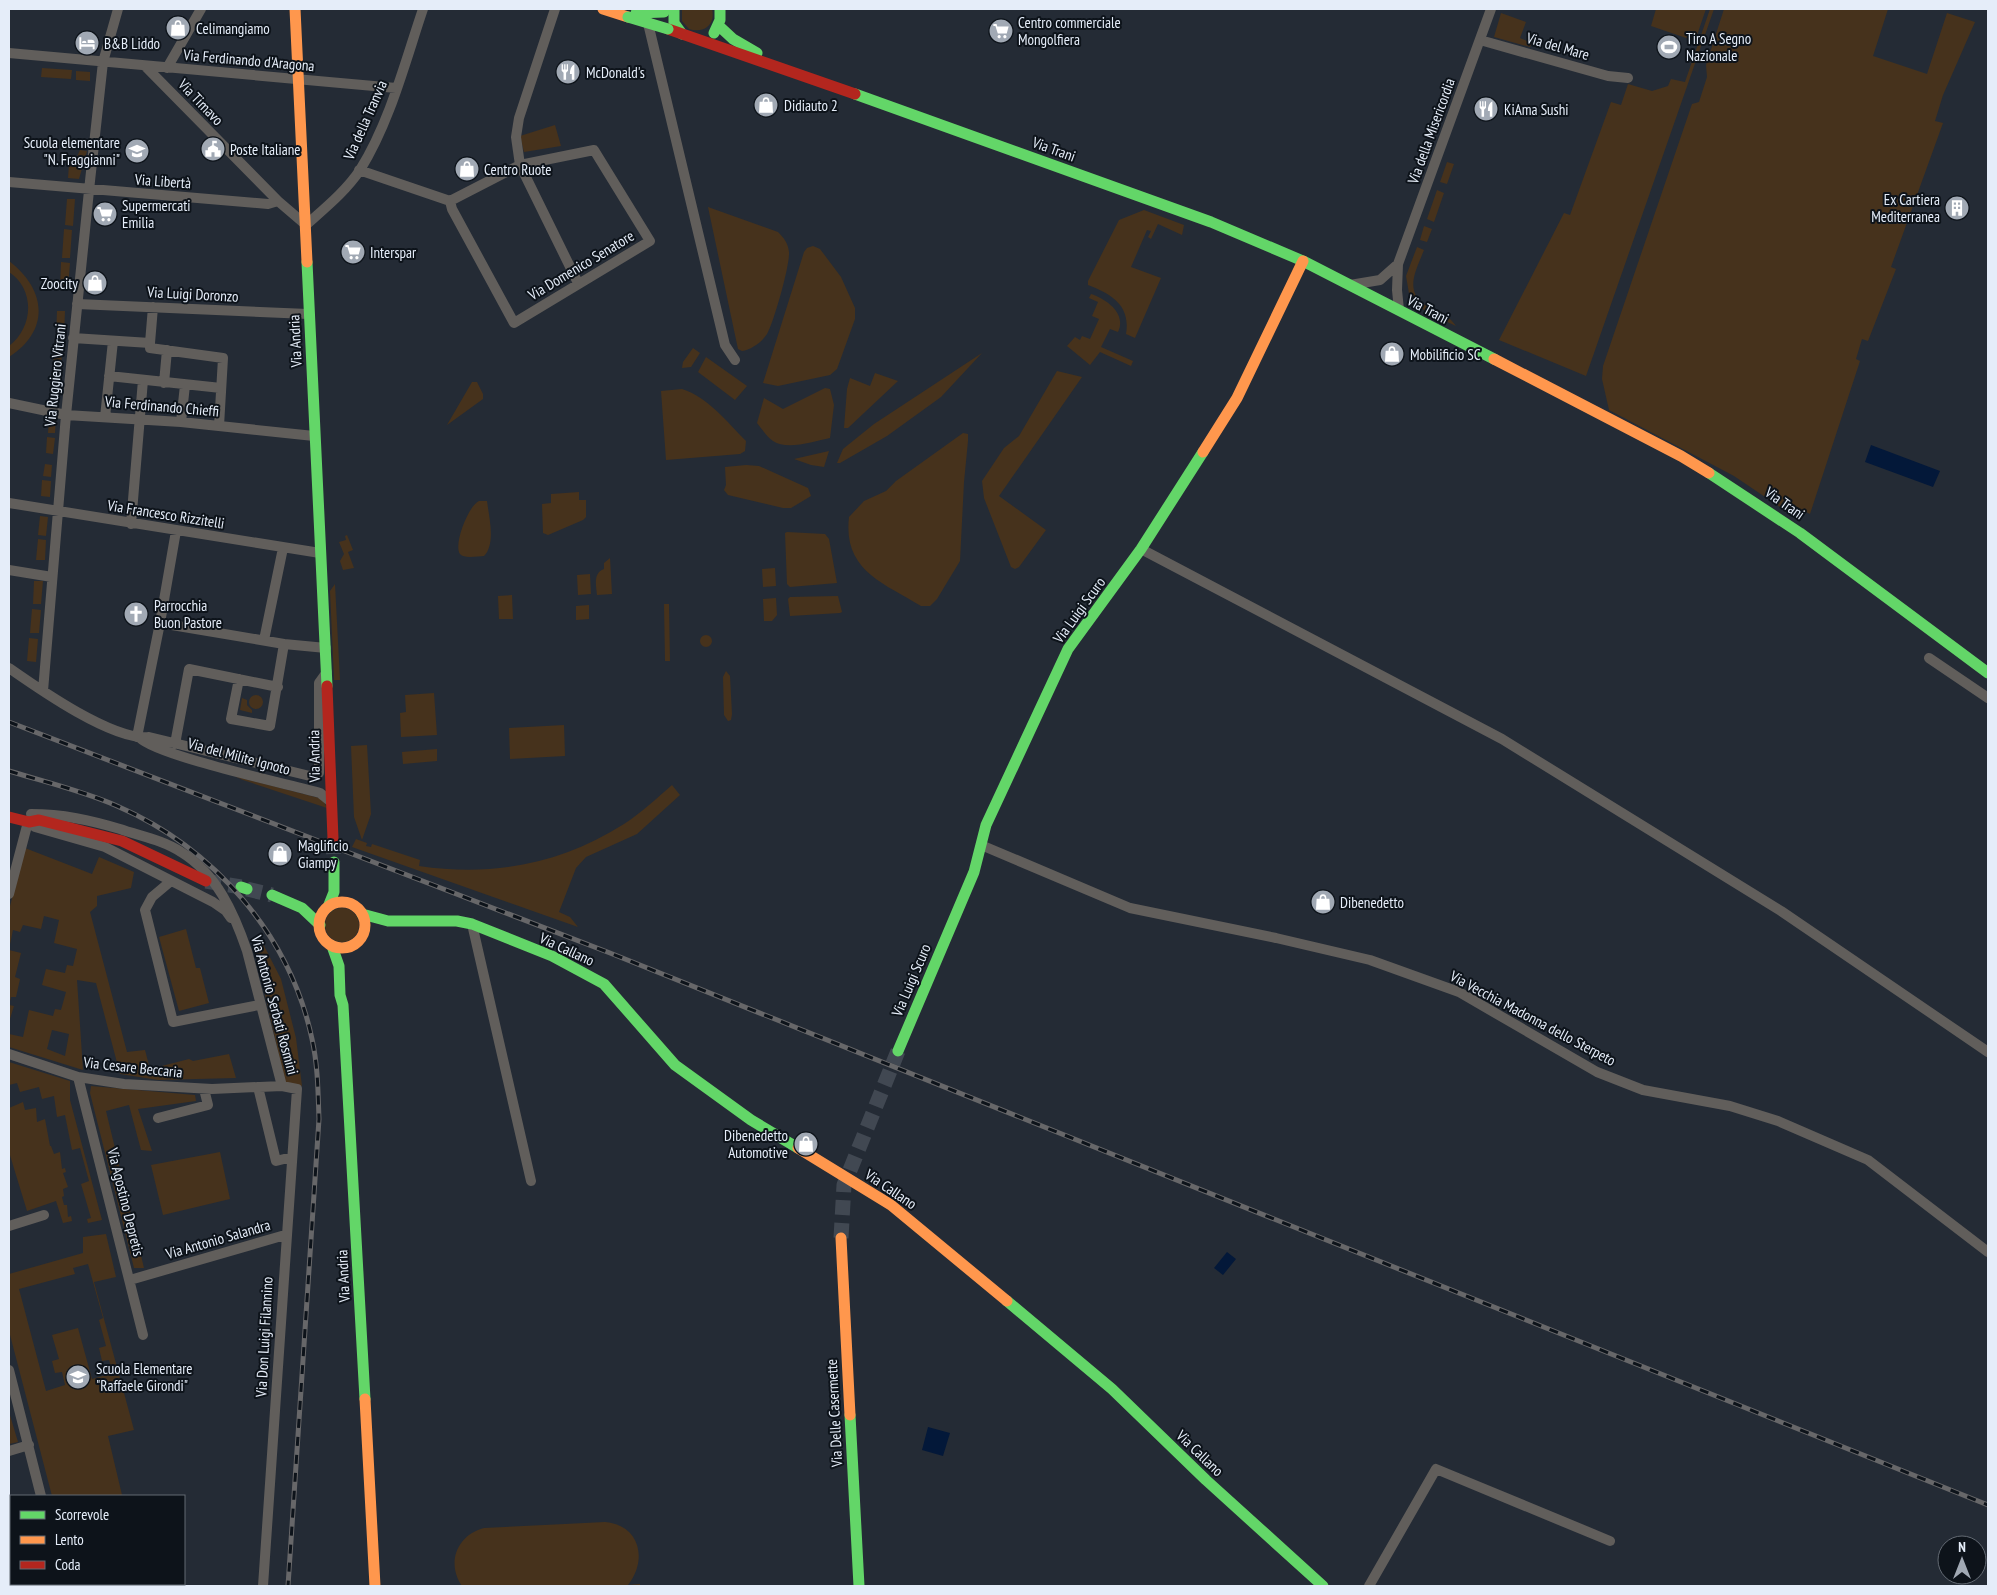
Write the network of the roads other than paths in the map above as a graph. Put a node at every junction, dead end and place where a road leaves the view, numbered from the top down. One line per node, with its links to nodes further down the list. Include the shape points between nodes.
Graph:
1 (118, 9): 17 (street, Via Ruggiero Vitrani)
2 (201, 9): 19 (street)
3 (295, 9): 22 (main road, Via Andria)
4 (423, 9): 23 (street, Via della Tranvia)
5 (555, 9): 24 (street, via 519,118 516,137)
6 (603, 9): 11 (main road, Via Trani)
7 (645, 9): 43 (street, via 725,345)
8 (720, 9): 12 (main road)
9 (1491, 9): 15 (street, Via della Misericordia)
10 (670, 10): 11 (main road, Via Trani, bridge); 13 (main road, Via Trani)
11 (628, 15): 13 (main road, Via Trani, bridge)
12 (719, 26): 14 (main road); 20 (main road, Via Trani, via 732,39)
13 (682, 34): 14 (main road, Via Trani)
14 (700, 40): 20 (main road, Via Trani)
15 (1480, 40): 21 (street, Via del Mare, via 1608,76); 32 (street, Via della Misericordia)
16 (9, 53): 17 (street, Via Ferdinando d'Aragona)
17 (103, 62): 18 (street, Via Ferdinando d'Aragona); 27 (street, Via Ruggiero Vitrani)
18 (146, 66): 19 (street, Via Ferdinando d'Aragona); 29 (street, Via Timavo)
19 (167, 68): 22 (street, Via Ferdinando d'Aragona)
20 (800, 77): 31 (main road, Via Trani, via 958,130 1211,222)
21 (1628, 78)
22 (298, 79): 23 (street, Via Ferdinando d'Aragona); 30 (main road, Via Andria)
23 (396, 88): 25 (street, Via della Tranvia)
24 (520, 166): 28 (street); 33 (street); 33 (street, Via Domenico Senatore, via 594,150 650,241)
25 (359, 170): 28 (street); 30 (street, Via della Tranvia, via 335,199)
26 (9, 182): 27 (street, Via Libertà)
27 (89, 190): 29 (street, Via Libertà, via 268,204); 35 (street, Via Ruggiero Vitrani)
28 (450, 200): 33 (street, Via Domenico Senatore, via 514,322)
29 (278, 201): 30 (street)
30 (306, 225): 38 (main road, Via Andria)
31 (1303, 262): 34 (main road, Via Trani); 61 (main road, Via Luigi Scuro, via 1237,398)
32 (1398, 264): 34 (street, Via della Misericordia, via 1380,280); 37 (street, Via della Misericordia)
33 (578, 283)
34 (1348, 286): 37 (main road, Via Trani)
35 (77, 304): 36 (street, Via Luigi Doronzo); 39 (street, Via Ruggiero Vitrani)
36 (153, 306): 38 (street, Via Luigi Doronzo); 41 (street)
37 (1399, 310): 72 (main road, Via Trani, via 1739,489)
38 (308, 314): 55 (main road, Via Andria)
39 (73, 338): 40 (street); 50 (street, Via Ruggiero Vitrani)
40 (113, 342): 41 (street); 44 (street)
41 (150, 343): 42 (street, via 150,348)
42 (167, 350): 46 (street); 48 (street, via 223,358)
43 (735, 360)
44 (109, 376): 45 (street); 51 (street)
45 (144, 380): 46 (street); 52 (street)
46 (164, 383): 47 (street)
47 (185, 385): 48 (street); 53 (street)
48 (221, 388): 54 (street)
49 (9, 403): 50 (street, Via Ferdinando Chieffi)
50 (66, 415): 51 (street, Via Ferdinando Chieffi); 57 (street, Via Ruggiero Vitrani)
51 (105, 417): 52 (street, Via Ferdinando Chieffi)
52 (139, 420): 53 (street, Via Ferdinando Chieffi); 58 (street)
53 (181, 422): 54 (street, Via Ferdinando Chieffi)
54 (219, 426): 55 (street, Via Ferdinando Chieffi)
55 (314, 436): 62 (main road, Via Andria)
56 (9, 503): 57 (street, Via Francesco Rizzitelli)
57 (57, 511): 58 (street, Via Francesco Rizzitelli); 64 (street, Via Ruggiero Vitrani)
58 (131, 524): 59 (street, Via Francesco Rizzitelli)
59 (176, 531): 60 (street, Via Francesco Rizzitelli); 65 (street)
60 (283, 548): 62 (street, Via Francesco Rizzitelli); 66 (street)
61 (1141, 550): 85 (main road, Via Luigi Scuro, via 1068,649 986,824); 106 (street, via 1502,739 1781,911)
62 (320, 553): 68 (main road, Via Andria)
63 (9, 570): 64 (street)
64 (52, 577): 75 (street, Via Ruggiero Vitrani)
65 (160, 623): 66 (street); 77 (street)
66 (264, 640): 67 (street)
67 (284, 644): 68 (street); 74 (street)
68 (326, 648): 71 (main road, Via Andria)
69 (1929, 658): 76 (street)
70 (9, 668): 75 (street, Via del Milite Ignoto)
71 (327, 672): 79 (street, Via Andria, via 319,683); 80 (main road, Via Andria)
72 (1988, 673)
73 (238, 679): 74 (street); 74 (street, via 231,718 270,726); 78 (street, via 190,669)
74 (278, 687)
75 (43, 691): 77 (street, Via del Milite Ignoto, via 88,718)
76 (1988, 698)
77 (139, 738): 78 (street, Via del Milite Ignoto, via 149,737); 80 (street, Via del Milite Ignoto, via 182,756 320,793)
78 (175, 744): 79 (street, Via del Milite Ignoto, via 306,776)
79 (319, 773)
80 (330, 801): 84 (main road, Via Andria)
81 (9, 808): 83 (main road)
82 (9, 817): 83 (main road)
83 (32, 819): 88 (street, via 35,827 105,847); 89 (main road, via 112,838); 90 (street); 99 (street, via 74,816 169,845 196,864 222,893)
84 (333, 839)
85 (981, 845): 105 (main road, Via Luigi Scuro, via 974,872); 120 (street, Via Vecchia Madonna dello Sterpeto, via 1130,908 1370,960 1459,992 1598,1072 1642,1090 1730,1106 1778,1121 1868,1160)
86 (334, 862): 87 (main road)
87 (335, 878): 92 (main road); 94 (main road)
88 (171, 881): 99 (street, via 213,902 226,912); 104 (street, via 152,897 145,910 173,1022)
89 (206, 881)
90 (9, 894)
91 (272, 895): 93 (main road)
92 (348, 903): 94 (main road, via 338,903); 95 (main road)
93 (302, 908): 94 (main road); 98 (main road)
94 (327, 909): 98 (main road)
95 (362, 914): 96 (main road, Via Callano); 100 (main road, via 365,925)
96 (388, 921): 97 (main road, Via Callano, via 457,920); 100 (main road, Via Callano)
97 (472, 924): 115 (street); 131 (main road, Via Callano, via 552,956 604,984 675,1065 751,1120 891,1205 1112,1389)
98 (320, 925): 101 (main road, via 321,935)
99 (240, 931): 104 (street, Via Antonio Serbati Rosmini)
100 (362, 936): 102 (main road)
101 (332, 946): 102 (main road); 103 (main road, Via Andria)
102 (347, 948): 103 (main road, Via Andria)
103 (340, 966): 129 (main road, Via Andria)
104 (259, 1005): 109 (street, Via Antonio Serbati Rosmini)
105 (898, 1051)
106 (1988, 1052)
107 (9, 1054): 108 (street, Via Cesare Beccaria)
108 (78, 1077): 111 (street, Via Cesare Beccaria, via 124,1084); 121 (street, Via Agostino Depretis)
109 (282, 1086): 110 (street, Via Cesare Beccaria); 112 (street, Via Cesare Beccaria)
110 (258, 1087): 111 (street, Via Cesare Beccaria); 114 (street, via 276,1161)
111 (204, 1089): 113 (street, via 208,1105)
112 (297, 1089): 114 (street, Via Don Luigi Filannino)
113 (158, 1118)
114 (292, 1157): 118 (street, Via Don Luigi Filannino)
115 (531, 1181)
116 (44, 1215): 117 (street)
117 (9, 1226)
118 (285, 1235): 121 (street, Via Antonio Salandra); 128 (street, Via Don Luigi Filannino)
119 (841, 1238): 130 (main road, Via Delle Casermette)
120 (1988, 1252)
121 (130, 1280): 122 (street, Via Agostino Depretis)
122 (143, 1335)
123 (9, 1370): 124 (street)
124 (29, 1445): 125 (street); 126 (street)
125 (9, 1451)
126 (41, 1495)
127 (1610, 1540): 132 (street, via 1436,1469)
128 (263, 1586)
129 (375, 1586)
130 (859, 1586)
131 (1323, 1586)
132 (1369, 1586)

